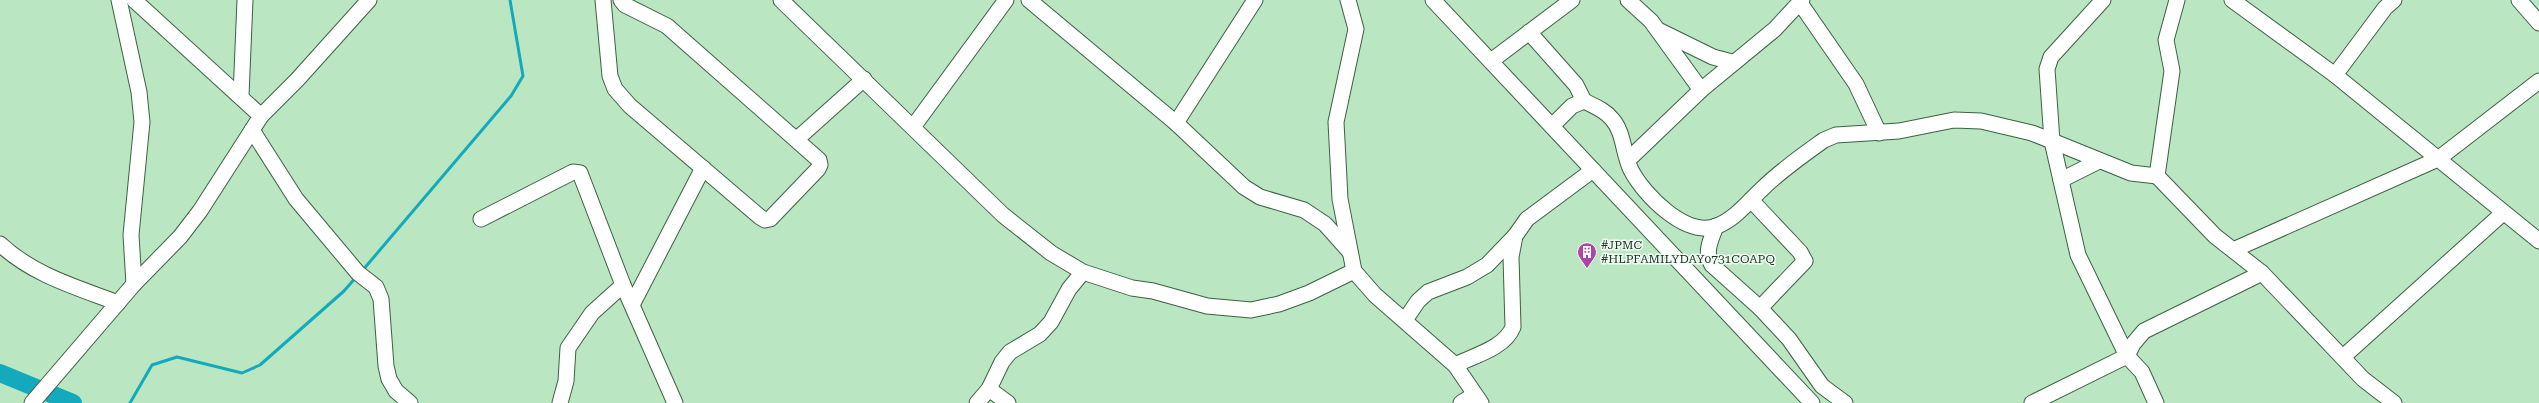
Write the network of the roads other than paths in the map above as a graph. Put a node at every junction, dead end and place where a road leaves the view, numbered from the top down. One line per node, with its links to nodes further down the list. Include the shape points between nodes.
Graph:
1 (119, 0): 59 (street, via 139,92 141,116 131,235)
2 (134, 0): 30 (street, via 221,81)
3 (245, 0): 30 (street)
4 (369, 0): 32 (street)
5 (603, 0): 43 (street, via 610,76 615,89 630,106)
6 (621, 0): 38 (street, via 625,5 667,26)
7 (781, 0): 27 (street)
8 (1006, 0): 35 (street)
9 (1029, 0): 33 (street)
10 (1255, 0): 33 (street)
11 (1348, 0): 55 (street, via 1356,28 1336,122 1340,199)
12 (1433, 0): 24 (street)
13 (1572, 0): 23 (street)
14 (1628, 0): 22 (street)
15 (2103, 0): 39 (street, via 2051,57 2047,69)
16 (2177, 0): 45 (street, via 2166,40 2172,71)
17 (2232, 0): 26 (street)
18 (2394, 0): 26 (street, via 2385,8)
19 (2519, 0): 21 (street)
20 (1801, 1): 25 (street, via 1776,29); 37 (street, via 1856,84)
21 (2539, 23)
22 (1656, 28): 25 (street, via 1713,57); 29 (street)
23 (1529, 32): 24 (street); 31 (street, via 1576,85)
24 (1491, 61): 34 (street)
25 (1732, 62): 29 (street)
26 (2335, 75): 40 (street)
27 (864, 79): 35 (street); 38 (street)
28 (2539, 81): 40 (street)
29 (1701, 90): 41 (street)
30 (241, 96): 32 (street)
31 (1584, 101): 34 (street, via 1572,106); 41 (street, via 1613,119)
32 (261, 116): 36 (street)
33 (1176, 123): 55 (street, via 1244,187 1260,198 1304,210 1325,224)
34 (1552, 126): 44 (street)
35 (914, 127): 57 (street, via 1003,215 1052,253)
36 (252, 130): 59 (street, via 192,222); 72 (street, via 296,199 358,274 376,287 381,298 389,379 396,391)
37 (1879, 133): 39 (street, via 1954,120 1981,121 2032,133); 47 (street, via 1836,135 1824,140 1762,188)
38 (797, 139): 43 (street, via 819,160 820,165 770,219 760,217)
39 (2052, 141): 42 (street); 46 (street)
40 (2438, 159): 48 (street); 54 (street)
41 (1628, 160): 50 (street, via 1631,170 1652,200 1692,225 1702,228)
42 (2099, 160): 45 (street, via 2131,173); 46 (street)
43 (703, 168): 62 (street)
44 (1593, 170): 51 (street, via 1527,219); 78 (street)
45 (2157, 176): 54 (street, via 2214,236)
46 (2061, 180): 65 (street, via 2078,255)
47 (1751, 200): 50 (street, via 1731,218); 63 (street, via 1800,252 1805,261)
48 (2502, 213): 52 (street); 66 (street)
49 (481, 219): 60 (street, via 577,171 584,178)
50 (1716, 226): 63 (street, via 1708,258)
51 (1515, 236): 64 (street, via 1486,265 1428,292 1418,301); 67 (street, via 1511,257 1513,327 1510,334 1504,341)
52 (2539, 241)
53 (0, 244): 61 (street, via 17,260 35,270)
54 (2233, 250): 58 (street)
55 (1352, 255): 56 (street)
56 (1354, 271): 57 (street, via 1309,293 1279,304 1251,310 1207,306 1132,288); 64 (street, via 1375,295)
57 (1083, 272): 69 (street, via 1069,289 1051,322 1040,334 1010,352 1002,362)
58 (2262, 273): 65 (street, via 2144,331); 66 (street)
59 (134, 284): 61 (street)
60 (623, 285): 62 (street); 73 (street, via 592,313 568,348 566,382)
61 (118, 303): 71 (street)
62 (633, 303): 74 (street)
63 (1760, 308): 79 (street, via 1789,340 1822,386)
64 (1405, 320): 67 (street)
65 (2127, 356): 80 (street); 81 (street, via 2142,372)
66 (2343, 358): 68 (street)
67 (1455, 365): 70 (street)
68 (2363, 379): 82 (street); 83 (street)
69 (989, 389): 75 (street); 76 (street)
70 (1478, 399): 77 (street)
71 (32, 403)
72 (410, 403)
73 (560, 403)
74 (675, 403)
75 (977, 403)
76 (1008, 403)
77 (1461, 403)
78 (1812, 403)
79 (1845, 403)
80 (2032, 403)
81 (2156, 403)
82 (2375, 403)
83 (2394, 403)

